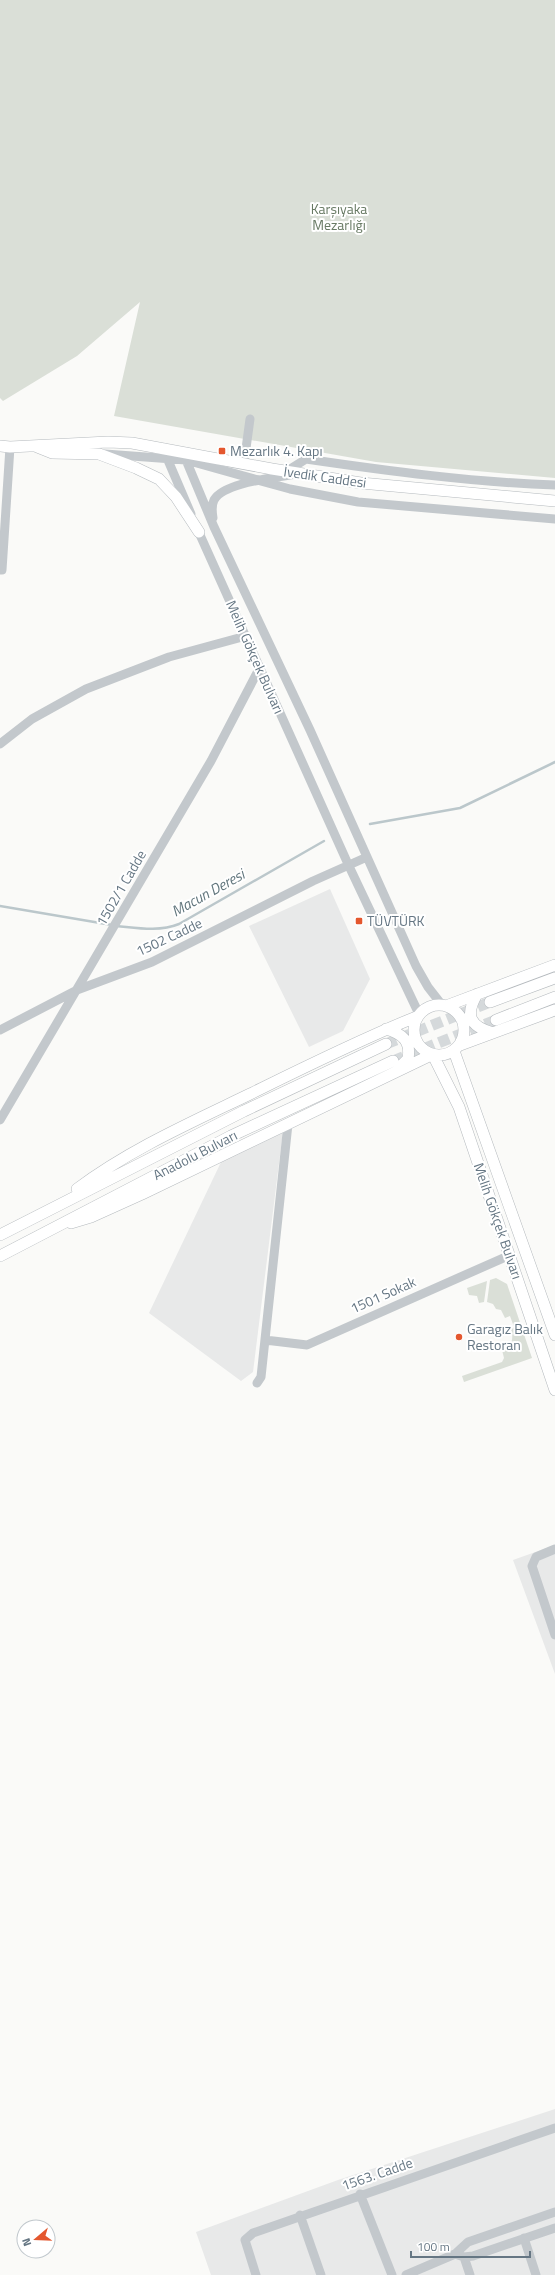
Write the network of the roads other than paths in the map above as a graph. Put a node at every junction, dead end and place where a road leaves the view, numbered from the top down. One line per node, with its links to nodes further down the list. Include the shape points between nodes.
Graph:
1 (250, 419): 7 (street)
2 (5, 446): 3 (main road, İvedik Caddesi); 16 (street)
3 (33, 446): 4 (main road, İvedik Caddesi, via 108,442); 5 (main road, via 52,453)
4 (166, 453): 5 (street); 6 (main road, İvedik Caddesi); 15 (street, Melih Gökçek Bulvarı)
5 (99, 454): 15 (main road, via 159,478 176,497)
6 (187, 456): 7 (main road, İvedik Caddesi); 10 (street); 14 (street, Melih Gökçek Bulvarı)
7 (244, 463): 8 (main road, İvedik Caddesi)
8 (287, 471): 9 (main road, İvedik Caddesi); 11 (street, via 306,459 397,472 506,483)
9 (301, 473): 10 (street); 12 (main road, İvedik Caddesi, via 361,483)
10 (260, 481): 13 (street, via 358,502); 14 (street, via 238,485 224,491 215,499 212,508)
11 (555, 485)
12 (555, 501)
13 (555, 519)
14 (214, 528): 20 (street, Melih Gökçek Bulvarı)
15 (199, 532): 17 (street, Melih Gökçek Bulvarı)
16 (0, 570)
17 (246, 636): 18 (street, Melih Gökçek Bulvarı); 19 (street, via 169,657 86,689 32,719)
18 (260, 667): 21 (street, Melih Gökçek Bulvarı); 24 (street, 1502/1 Cadde, via 211,761)
19 (0, 744)
20 (367, 857): 21 (street); 28 (street, Melih Gökçek Bulvarı, via 416,966 428,987)
21 (348, 864): 24 (street, 1502 Cadde, via 152,962); 30 (street, Melih Gökçek Bulvarı)
22 (555, 965): 25 (main road)
23 (555, 978): 27 (main road)
24 (77, 990): 33 (street, 1502 Cadde); 39 (street, 1502/1 Cadde)
25 (477, 994): 28 (main road); 34 (main road, via 471,1005 470,1015 474,1024)
26 (555, 997): 31 (main road)
27 (490, 1002)
28 (444, 1005): 30 (main road, via 425,1008); 36 (main road, via 459,1015 463,1022 463,1038)
29 (555, 1010): 34 (main road)
30 (418, 1016): 32 (main road); 37 (main road, via 413,1032 415,1039 424,1051)
31 (496, 1020)
32 (386, 1029): 38 (main road, via 403,1036 408,1043 408,1059); 41 (main road, via 125,1157)
33 (0, 1030)
34 (493, 1033): 36 (main road)
35 (386, 1044): 41 (main road, Anadolu Bulvarı, via 244,1111)
36 (457, 1048): 37 (main road, via 448,1054); 46 (main road, Melih Gökçek Bulvarı)
37 (432, 1055): 38 (main road); 44 (main road, Melih Gökçek Bulvarı, via 459,1106)
38 (395, 1066): 40 (main road); 42 (main road, Anadolu Bulvarı, via 273,1116)
39 (0, 1120)
40 (288, 1124): 42 (main road, via 91,1218); 47 (street)
41 (51, 1209): 43 (main road, Anadolu Bulvarı)
42 (50, 1229): 45 (main road, Anadolu Bulvarı)
43 (0, 1235)
44 (510, 1255): 47 (street, 1501 Sokak, via 308,1345); 49 (main road, Melih Gökçek Bulvarı)
45 (0, 1256)
46 (555, 1335)
47 (265, 1340): 48 (street, via 261,1377)
48 (257, 1383)
49 (555, 1390)
50 (555, 1549): 51 (street, via 536,1557 532,1566)
51 (555, 1635)
52 (555, 2128): 53 (street, 1563. Cadde)
53 (360, 2194): 55 (street, 1563. Cadde); 61 (street)
54 (555, 2212): 58 (street, via 468,2242)
55 (300, 2215): 59 (street, 1563. Cadde, via 248,2235 245,2240 246,2248); 60 (street)
56 (555, 2228): 57 (street)
57 (524, 2238): 58 (street); 64 (street)
58 (459, 2256): 62 (street); 63 (street)
59 (256, 2275)
60 (321, 2275)
61 (392, 2275)
62 (406, 2275)
63 (470, 2275)
64 (536, 2275)

